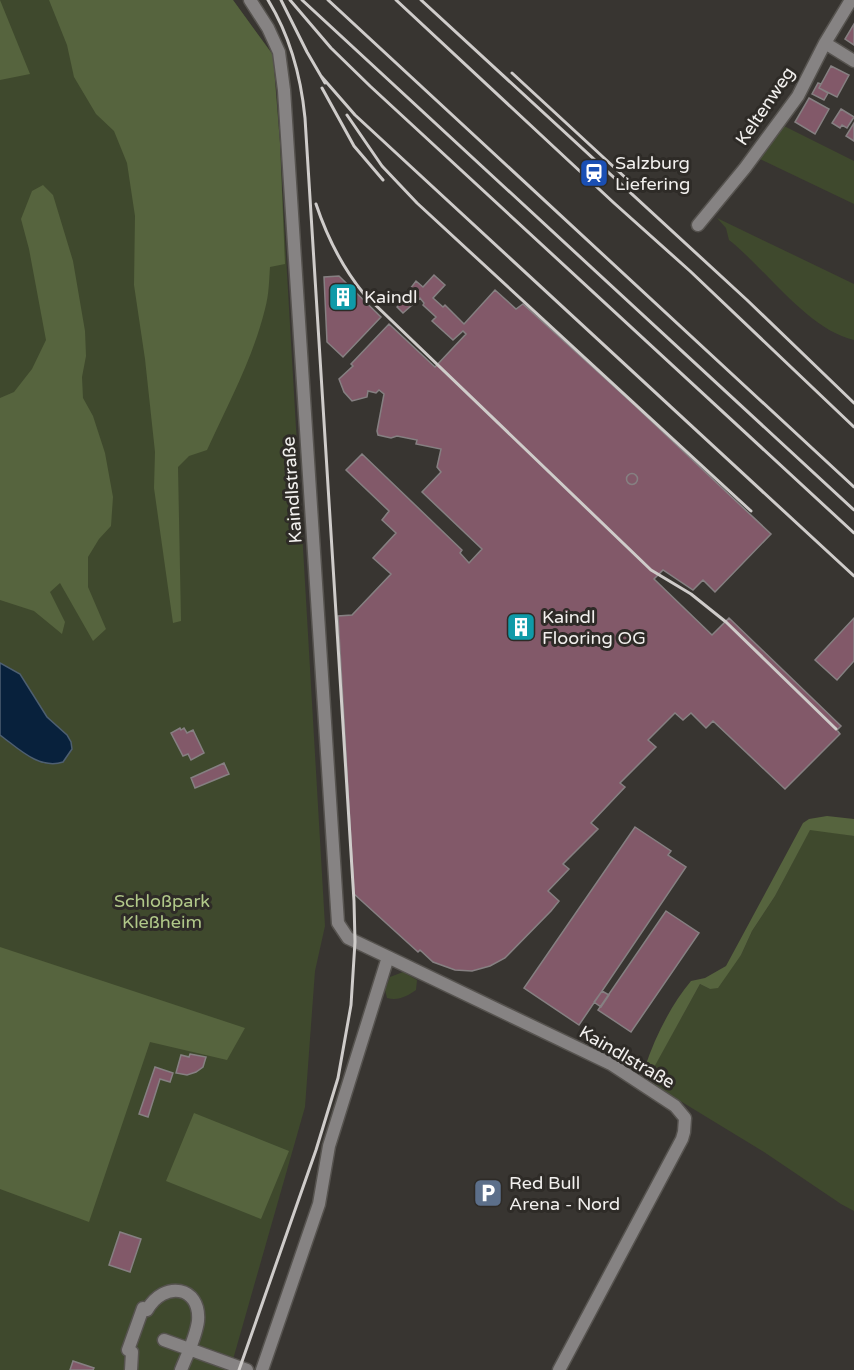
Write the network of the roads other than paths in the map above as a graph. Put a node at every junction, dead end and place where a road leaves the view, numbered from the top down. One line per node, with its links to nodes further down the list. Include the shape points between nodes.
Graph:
1 (250, 0): 6 (street, Kaindlstraße, via 279,52 284,90 338,922 348,938)
2 (851, 0): 3 (street, Keltenweg)
3 (825, 43): 4 (street); 5 (street, Keltenweg, via 798,96)
4 (854, 61)
5 (698, 225)
6 (388, 957): 12 (street, via 329,1146 322,1194); 13 (street, Kaindlstraße, via 611,1064 675,1106 685,1119 681,1139)
7 (164, 1340): 8 (street)
8 (189, 1350): 9 (street, via 198,1322 194,1304 187,1294 168,1291 147,1310 143,1308 128,1350 132,1352); 10 (street); 11 (street)
9 (131, 1370)
10 (181, 1370)
11 (247, 1370)
12 (262, 1370)
13 (559, 1370)

